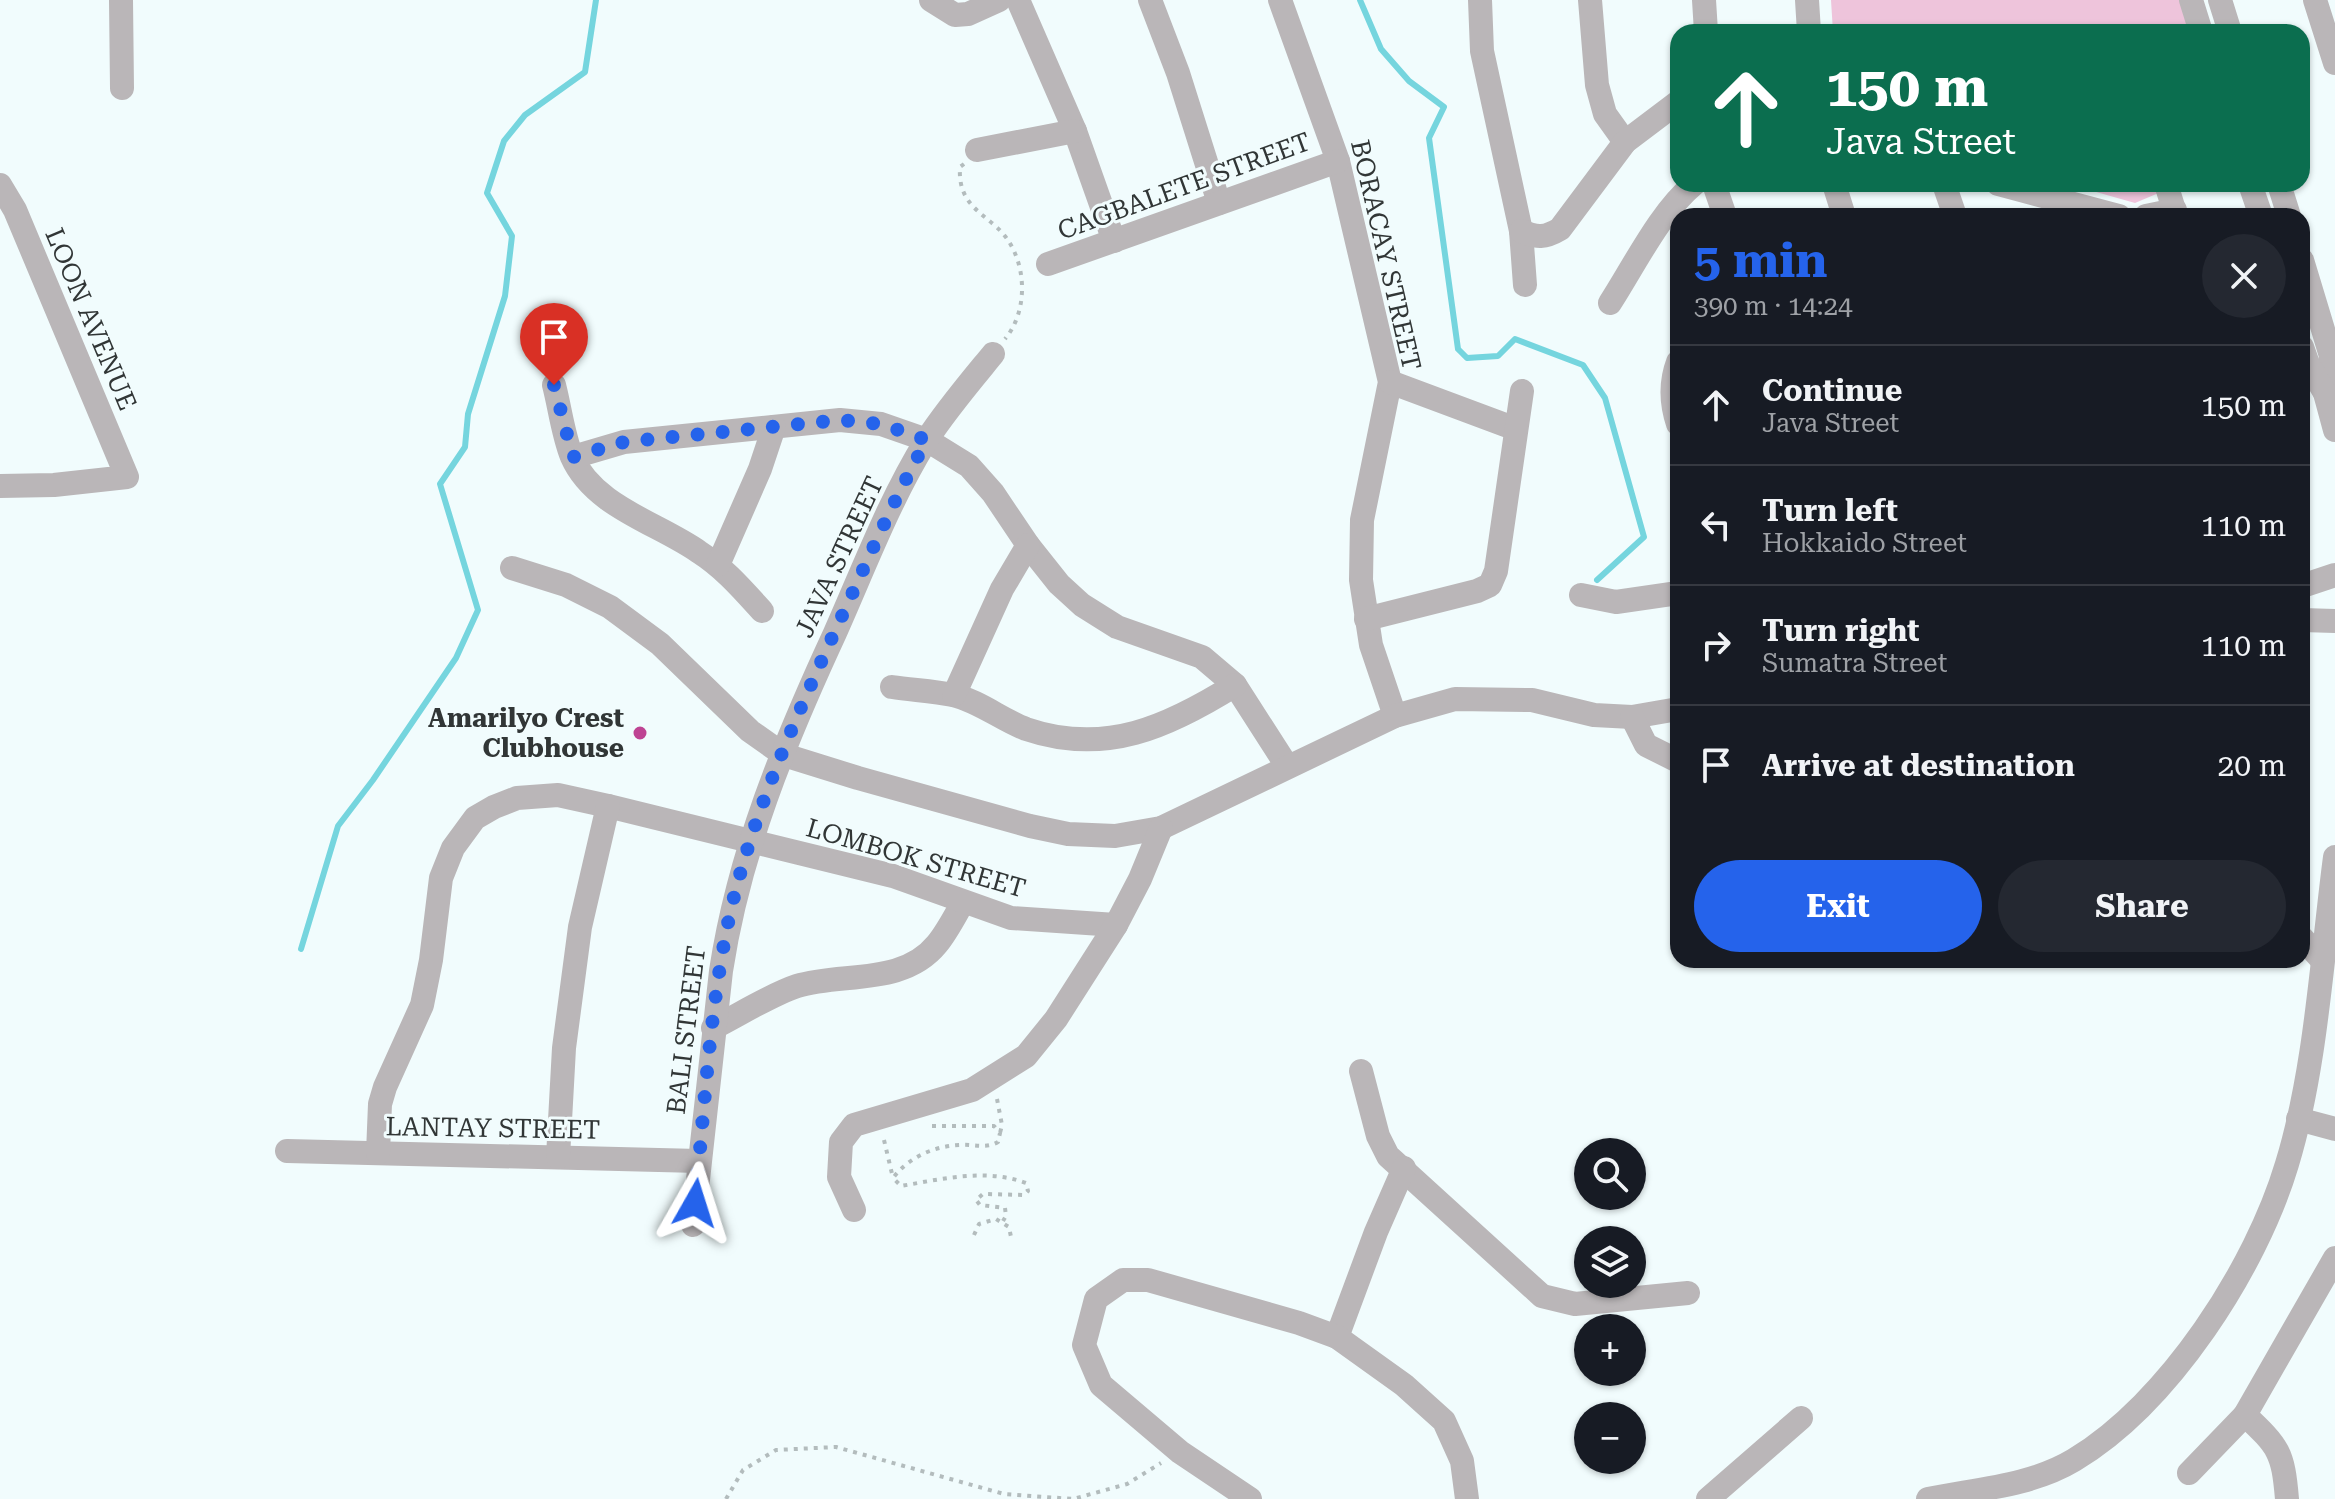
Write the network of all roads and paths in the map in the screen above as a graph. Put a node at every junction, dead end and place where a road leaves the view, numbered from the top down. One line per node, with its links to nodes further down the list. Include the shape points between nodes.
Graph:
1 (121, 0): 19 (street)
2 (931, 0): 3 (street, via 955,15)
3 (999, 0)
4 (1018, 0): 21 (street)
5 (1150, 0): 27 (street)
6 (1280, 0): 24 (street, BORACAY STREET)
7 (1480, 0): 30 (street, via 1482,51)
8 (1590, 0): 22 (street, via 1597,85 1605,114)
9 (1704, 0): 14 (street)
10 (1807, 0): 15 (street)
11 (2191, 0): 16 (street)
12 (2220, 0): 17 (street)
13 (2315, 0): 18 (street)
14 (1706, 24)
15 (1808, 24)
16 (2198, 24)
17 (2228, 24)
18 (2335, 63)
19 (122, 88)
20 (1670, 108): 22 (street)
21 (1075, 131): 23 (street); 31 (street)
22 (1625, 142): 30 (street, via 1560,229 1547,237)
23 (977, 150): 36 (path, via 960,167 959,185 1013,248 1023,298 1014,328)
24 (1338, 161): 27 (street, CAGBALETE STREET); 38 (street, BORACAY STREET)
25 (0, 185): 47 (street, LOON AVENUE, via 127,477)
26 (2020, 192): 28 (street)
27 (1219, 203): 31 (street, CAGBALETE STREET)
28 (2064, 208)
29 (1670, 211): 35 (street)
30 (1521, 231): 33 (street)
31 (1114, 241): 32 (street, CAGBALETE STREET)
32 (1048, 264)
33 (1525, 285)
34 (2310, 286): 41 (street, via 2331,356)
35 (1610, 303)
36 (993, 354): 45 (street, JAVA STREET)
37 (2310, 366): 41 (street)
38 (1390, 382): 43 (street); 56 (street, BORACAY STREET, via 1362,520)
39 (554, 385): 46 (street)
40 (1522, 391): 43 (street)
41 (2330, 391): 44 (street)
42 (774, 427): 45 (street, via 840,420 881,424); 46 (street, via 624,442); 49 (street)
43 (1516, 429): 56 (street, via 1490,585)
44 (2335, 430)
45 (927, 440): 48 (street, via 969,466); 65 (street, JAVA STREET, via 899,489)
46 (573, 457): 49 (street, via 592,486)
47 (0, 486)
48 (1028, 545): 59 (street, via 1082,605 1117,627 1202,657); 61 (street)
49 (718, 565): 55 (street)
50 (512, 568): 65 (street, via 566,585 610,607 660,644 750,731)
51 (2335, 575): 52 (street)
52 (2310, 583)
53 (1670, 594): 54 (street, via 1616,602)
54 (1581, 595)
55 (762, 611)
56 (1366, 619): 63 (street, BORACAY STREET)
57 (2310, 620): 58 (street)
58 (2335, 621)
59 (1235, 685): 61 (street, via 1156,728 1116,739 1062,739 1024,728); 67 (street)
60 (892, 687): 61 (street)
61 (954, 695)
62 (1670, 710): 64 (street)
63 (1395, 716): 64 (street, via 1455,699 1499,697); 67 (street)
64 (1632, 717): 66 (street, via 1646,745)
65 (784, 755): 69 (street, via 1068,834 1115,836); 70 (street, BALI STREET)
66 (1670, 757)
67 (1287, 766): 69 (street)
68 (608, 806): 70 (street, LOMBOK STREET); 84 (street, LOMBOK STREET, via 558,795 517,798 475,818 453,848 441,878 422,1005 380,1104); 85 (street, via 580,927 564,1048)
69 (1161, 828): 73 (street)
70 (750, 841): 72 (street, LOMBOK STREET, via 893,876); 76 (street, BALI STREET, via 727,932)
71 (2335, 857): 75 (street)
72 (963, 902): 73 (street, LOMBOK STREET, via 1011,918); 76 (street, via 935,946 908,966 793,987)
73 (1116, 925): 78 (street, via 1056,1019 1026,1056)
74 (2310, 947): 75 (street)
75 (2321, 959): 80 (street)
76 (713, 1028): 86 (street, BALI STREET)
77 (1361, 1071): 87 (street, via 1378,1136 1388,1156)
78 (993, 1077): 79 (street, via 972,1090); 82 (path)
79 (888, 1115): 82 (path, via 927,1125 994,1126); 88 (path); 89 (street, via 854,1125 841,1142 839,1177)
80 (2298, 1119): 81 (street); 101 (street, via 2287,1165 2256,1242 2188,1355 2107,1437)
81 (2335, 1129)
82 (1000, 1133): 88 (path, via 993,1145 960,1145 914,1157)
83 (287, 1151): 84 (street, LANTAY STREET)
84 (378, 1153): 85 (street, LANTAY STREET)
85 (558, 1157): 86 (street, LANTAY STREET)
86 (699, 1161): 91 (street, BALI STREET)
87 (1404, 1168): 95 (street, via 1542,1296 1575,1304); 96 (street)
88 (893, 1178): 90 (path, via 901,1186 957,1176 1026,1183 1024,1195 983,1194 976,1200 1005,1208)
89 (854, 1210)
90 (1003, 1221): 92 (path, via 987,1220); 93 (path)
91 (693, 1225)
92 (974, 1235)
93 (1011, 1237)
94 (2335, 1258): 97 (street)
95 (1688, 1293)
96 (1337, 1337): 99 (street, via 1148,1280 1123,1280 1096,1299 1084,1345 1101,1385); 104 (street, via 1444,1421 1462,1461)
97 (2245, 1415): 100 (street); 107 (street, via 2276,1445)
98 (1801, 1418): 105 (street)
99 (1180, 1452): 102 (path, via 1127,1484 1073,1499 1004,1494 836,1447 776,1450 743,1470); 103 (street)
100 (2189, 1473)
101 (2025, 1490): 106 (street, via 1995,1488)
102 (726, 1499)
103 (1250, 1499)
104 (1467, 1499)
105 (1708, 1499)
106 (1928, 1499)
107 (2287, 1499)

